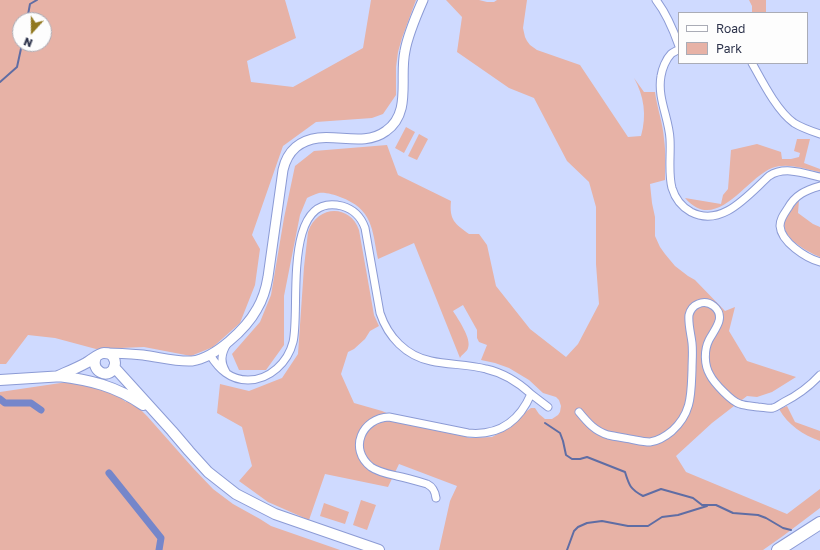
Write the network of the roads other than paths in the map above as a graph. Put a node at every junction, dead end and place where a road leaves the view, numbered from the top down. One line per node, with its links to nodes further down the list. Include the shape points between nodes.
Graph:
1 (423, 0): 10 (street, via 406,46 402,107 395,123 382,134 367,139 311,139 300,144 287,158 263,296 253,315)
2 (656, 0): 3 (street, via 667,16)
3 (678, 43)
4 (678, 51): 7 (street, via 665,63 659,88 668,122 672,184 677,199 685,208 700,215 721,214 741,202 769,176 780,171)
5 (753, 64): 6 (street, via 785,115 799,126)
6 (820, 134)
7 (820, 177)
8 (820, 186): 9 (street, via 804,191 796,197 780,224 782,233 793,247 808,258)
9 (820, 262)
10 (229, 341): 13 (street); 16 (street, via 222,354 225,371)
11 (107, 353): 12 (street); 14 (main road, via 101,353); 15 (main road, via 111,354 115,361)
12 (142, 355): 13 (street, via 185,361); 15 (street, via 123,359)
13 (210, 355): 16 (street, via 220,369)
14 (96, 357): 15 (main road, via 95,367 99,372); 18 (main road)
15 (109, 370): 18 (main road, via 87,375); 23 (main road, via 138,394)
16 (229, 375): 20 (street, via 244,380 255,380 274,372 285,360 294,335 296,272 304,225 317,210 336,205 350,209 363,223 380,313 385,326 398,344 410,353 432,361 494,371 518,383)
17 (820, 375): 22 (street, via 797,396 774,408 736,403 708,372 706,348 719,318 717,310 712,305 702,303 692,309 689,316 692,345 690,404 684,417 672,430 649,442 608,435 594,429)
18 (58, 376): 19 (main road); 23 (main road, via 93,382 123,393)
19 (0, 380)
20 (532, 394): 21 (street); 24 (street, via 513,420 502,428 489,432 468,433 389,417 379,418 367,426 360,444 367,463 379,471 427,484 434,490)
21 (548, 407)
22 (579, 412)
23 (159, 417): 26 (main road, via 208,472 236,494 274,514)
24 (436, 498)
25 (820, 523): 27 (highway)
26 (378, 550)
27 (778, 550)

